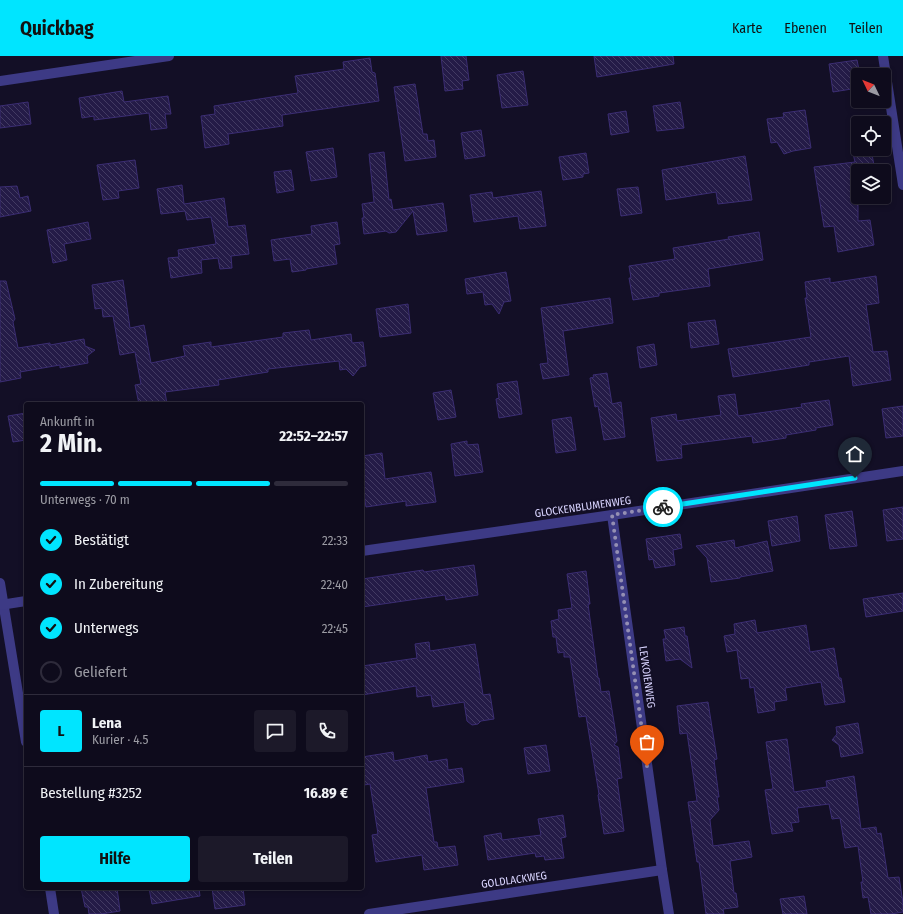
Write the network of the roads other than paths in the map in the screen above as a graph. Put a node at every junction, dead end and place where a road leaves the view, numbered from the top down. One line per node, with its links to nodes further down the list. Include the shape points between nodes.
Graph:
1 (169, 56): 3 (street)
2 (883, 56): 4 (street)
3 (0, 81)
4 (903, 185)
5 (903, 471): 6 (street, GLOCKENBLUMENWEG)
6 (612, 515): 7 (street, GLOCKENBLUMENWEG); 12 (street, LEVKOIENWEG)
7 (364, 551)
8 (0, 583): 10 (street)
9 (24, 601): 10 (street)
10 (2, 604): 11 (street)
11 (24, 730)
12 (662, 870): 15 (street, GOLDLACKWEG); 16 (street, LEVKOIENWEG)
13 (50, 890): 14 (street)
14 (54, 914)
15 (369, 914)
16 (669, 914)

